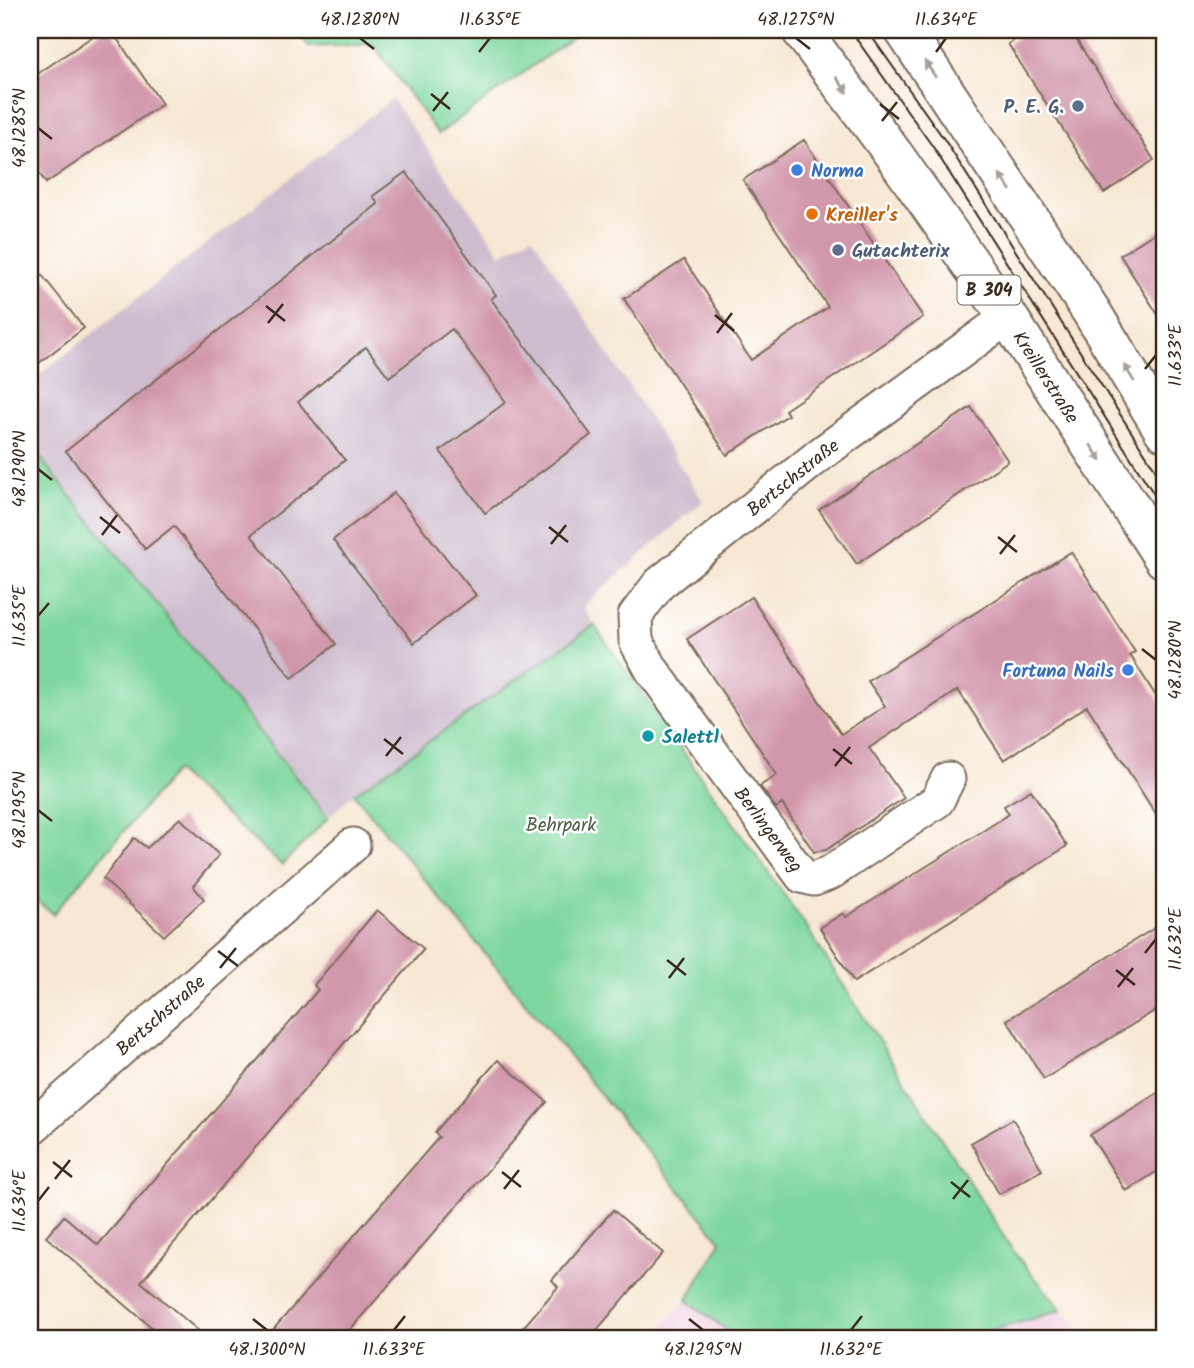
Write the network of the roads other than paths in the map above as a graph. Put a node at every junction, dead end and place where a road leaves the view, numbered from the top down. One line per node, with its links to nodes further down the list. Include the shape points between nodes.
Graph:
1 (801, 30): 3 (main road, Kreillerstraße / B 304, one-way to 3)
2 (904, 30): 4 (main road, one-way to 2, via 1091,311)
3 (1007, 317): 5 (main road, Kreillerstraße / B 304, one-way to 5); 6 (street, Bertschstraße, via 822,453 659,584 635,617 636,642)
4 (1164, 431)
5 (1164, 559)
6 (652, 670): 7 (street, Berlingerweg, via 802,876 814,879 830,873 937,801)
7 (947, 779)
8 (353, 845): 9 (street, Bertschstraße)
9 (30, 1129)

